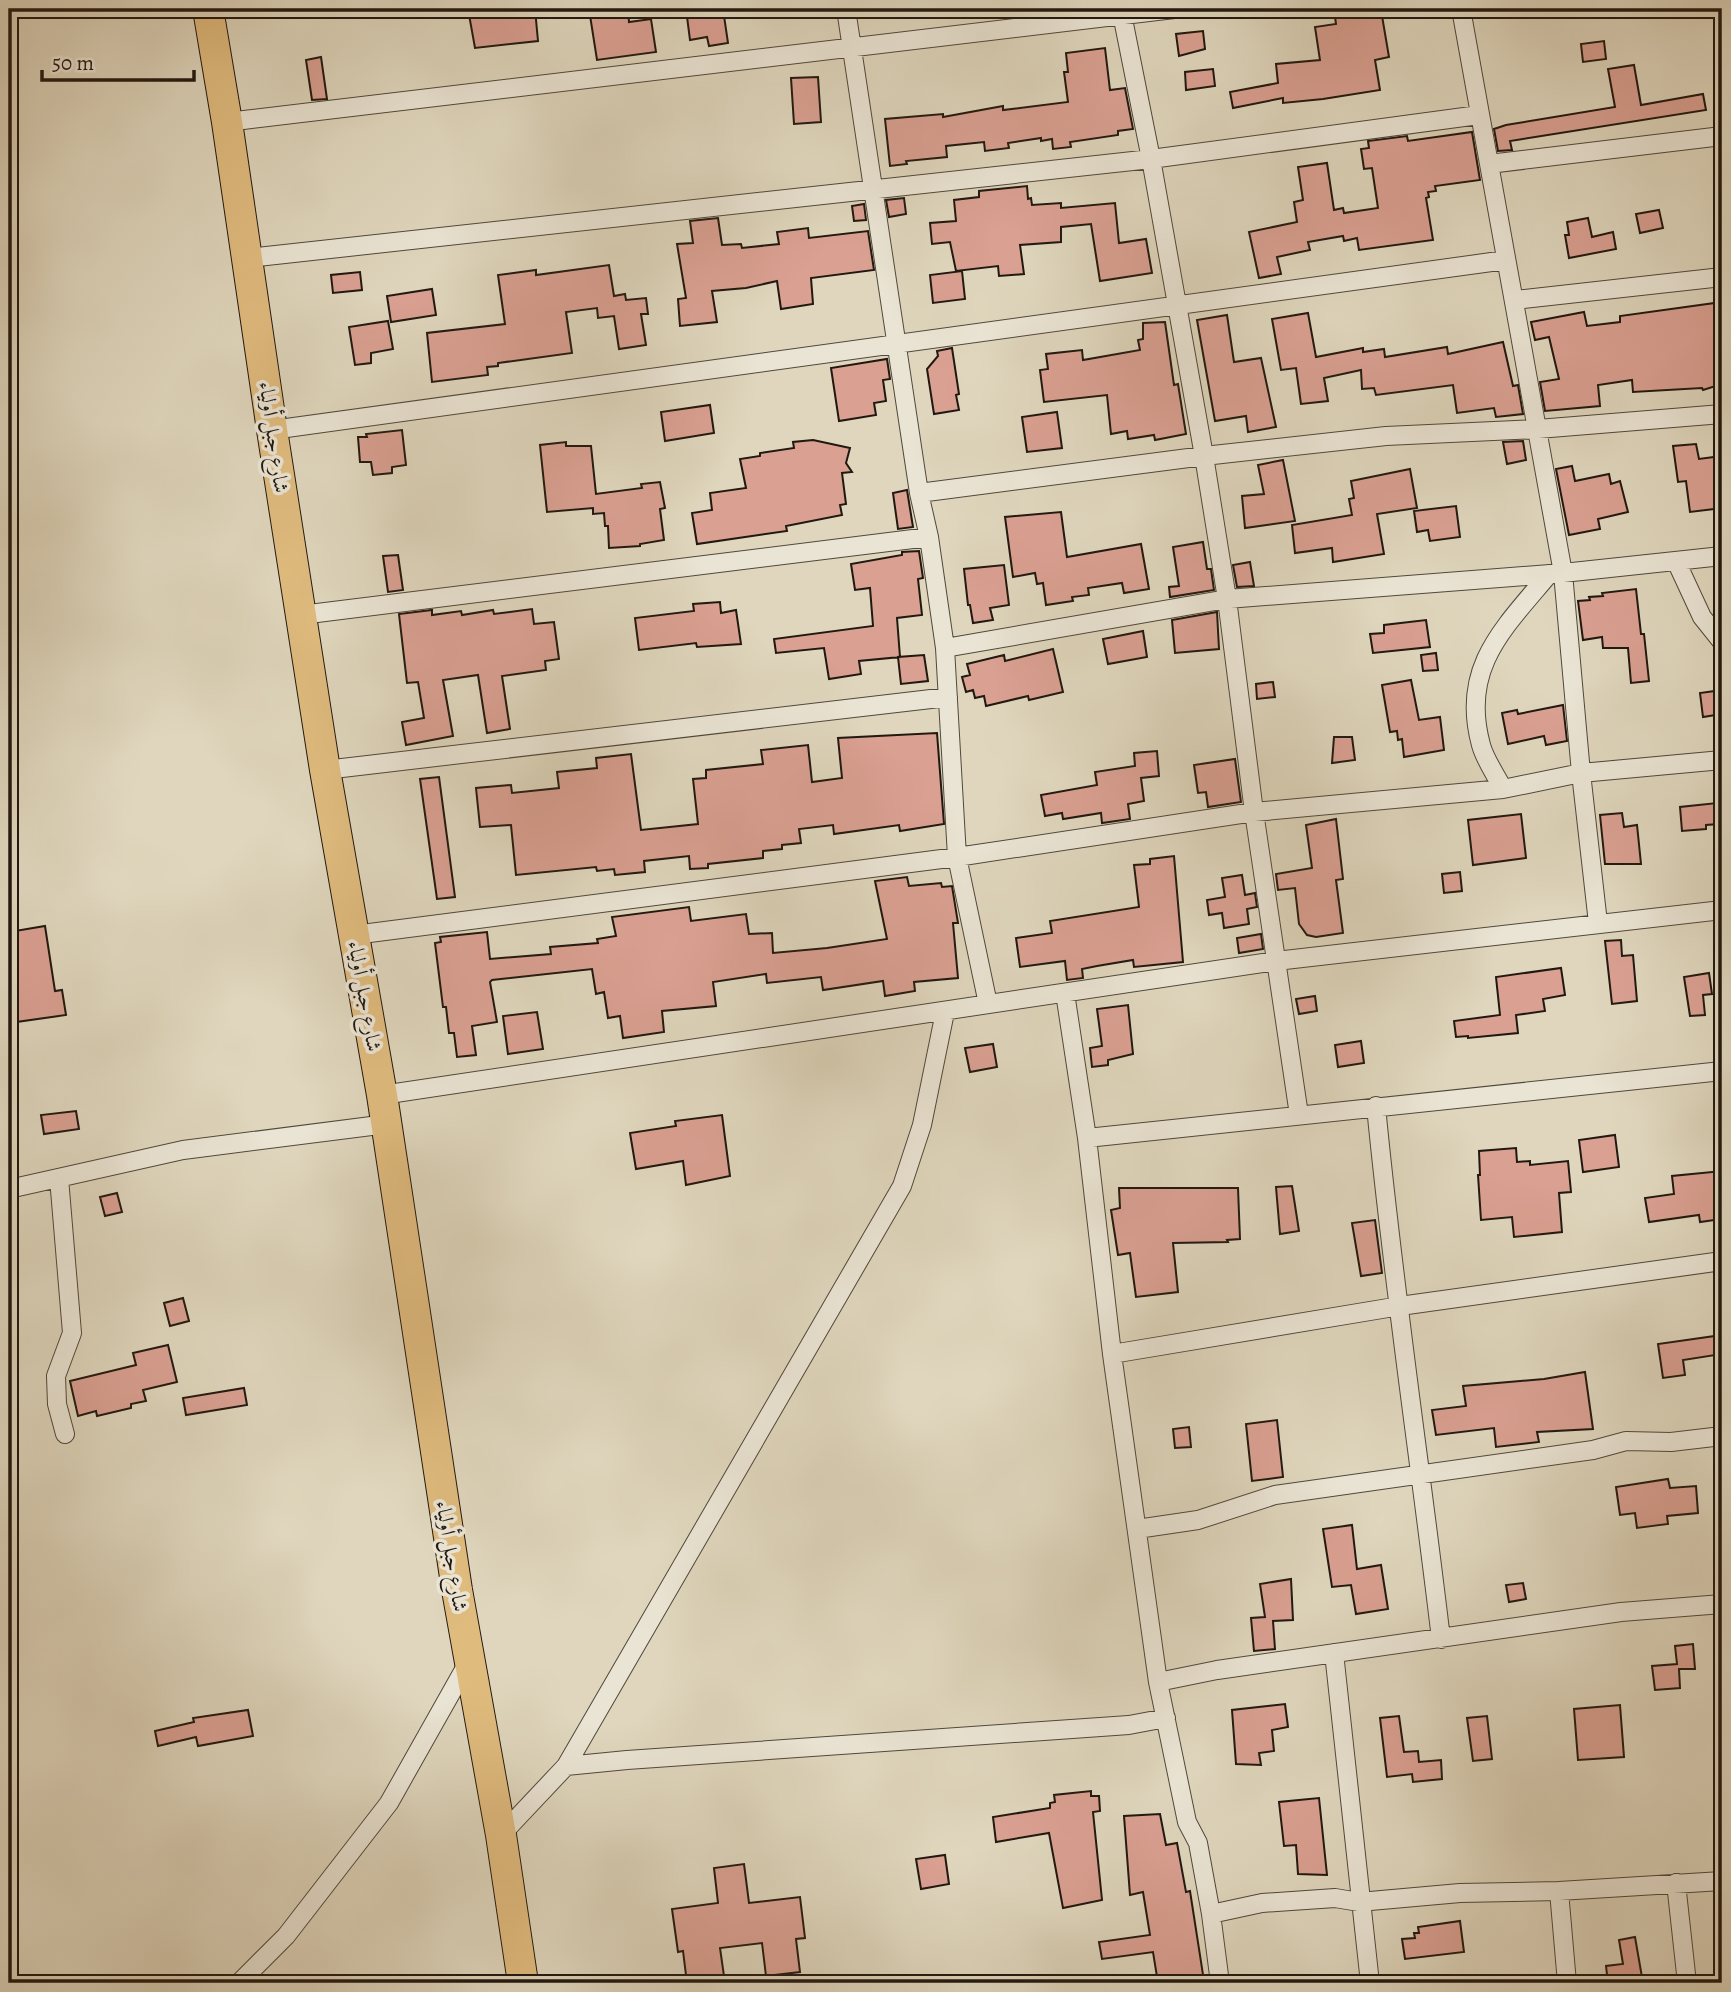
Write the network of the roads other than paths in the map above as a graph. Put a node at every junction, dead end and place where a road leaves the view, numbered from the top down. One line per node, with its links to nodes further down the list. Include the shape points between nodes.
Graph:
1 (208, 9): 8 (highway, شارع جبل أولياء)
2 (846, 9): 6 (street)
3 (1174, 9): 5 (street)
4 (1461, 9): 7 (street)
5 (1121, 12): 6 (street); 10 (street)
6 (851, 47): 8 (street); 12 (street)
7 (1479, 115): 10 (street); 11 (street)
8 (227, 122): 13 (highway, شارع جبل أولياء)
9 (1722, 135): 11 (street)
10 (1151, 159): 12 (street); 17 (street)
11 (1489, 164): 14 (street)
12 (874, 188): 13 (street); 18 (street)
13 (248, 258): 21 (highway, شارع جبل أولياء)
14 (1507, 260): 16 (street); 17 (street)
15 (1722, 277): 16 (street)
16 (1515, 300): 20 (street)
17 (1176, 307): 18 (street); 22 (street)
18 (898, 344): 21 (street); 23 (street)
19 (1722, 414): 20 (street)
20 (1538, 429): 22 (street, via 1386,436); 27 (street)
21 (272, 430): 29 (highway, شارع جبل أولياء)
22 (1204, 456): 23 (street); 28 (street)
23 (919, 494): 24 (street)
24 (929, 537): 29 (street); 31 (street)
25 (1722, 556): 26 (street)
26 (1676, 561): 27 (street); 30 (street, via 1702,617)
27 (1556, 573): 28 (street); 35 (street); 36 (street, via 1498,635 1476,687 1482,748)
28 (1227, 599): 31 (street); 37 (street)
29 (301, 615): 34 (highway, شارع جبل أولياء)
30 (1722, 642)
31 (945, 648): 32 (street)
32 (948, 697): 34 (street); 38 (street)
33 (1722, 760): 35 (street)
34 (326, 770): 41 (highway, شارع جبل أولياء)
35 (1581, 773): 36 (street); 40 (street)
36 (1503, 789): 37 (street)
37 (1254, 812): 38 (street); 42 (street)
38 (957, 856): 41 (street); 44 (street)
39 (1722, 910): 40 (street)
40 (1598, 923): 42 (street)
41 (354, 935): 47 (highway, شارع جبل أولياء)
42 (1276, 961): 43 (street); 49 (street)
43 (1065, 993): 44 (street); 51 (street)
44 (988, 1004): 45 (street)
45 (945, 1012): 47 (street); 67 (street, via 922,1125 902,1186)
46 (1722, 1071): 48 (street)
47 (382, 1095): 50 (highway, شارع جبل أولياء)
48 (1376, 1107): 49 (street); 55 (street)
49 (1299, 1115): 51 (street)
50 (387, 1124): 52 (street, via 183,1150); 64 (highway, شارع جبل أولياء)
51 (1087, 1138): 56 (street)
52 (59, 1178): 53 (street); 57 (street, via 72,1333 56,1376)
53 (9, 1189)
54 (1722, 1261): 55 (street)
55 (1400, 1306): 56 (street); 59 (street)
56 (1112, 1354): 60 (street)
57 (65, 1434)
58 (1722, 1436): 59 (street, via 1626,1441)
59 (1422, 1475): 60 (street, via 1275,1495 1198,1521); 62 (street)
60 (1137, 1529): 65 (street)
61 (1722, 1604): 62 (street, via 1621,1612)
62 (1441, 1639): 63 (street)
63 (1334, 1653): 65 (street); 72 (street)
64 (469, 1661): 68 (highway, شارع جبل أولياء); 74 (street, via 389,1803 286,1936)
65 (1158, 1682): 66 (street)
66 (1166, 1718): 67 (street, via 1129,1725); 73 (street)
67 (566, 1766): 68 (street)
68 (501, 1835): 75 (highway, شارع جبل أولياء)
69 (1722, 1881): 70 (street)
70 (1676, 1883): 71 (street); 79 (street)
71 (1559, 1891): 72 (street); 78 (street)
72 (1359, 1902): 73 (street, via 1335,1898 1262,1903); 77 (street)
73 (1211, 1914): 76 (street)
74 (239, 1983)
75 (523, 1983)
76 (1220, 1983)
77 (1370, 1983)
78 (1567, 1983)
79 (1687, 1983)

